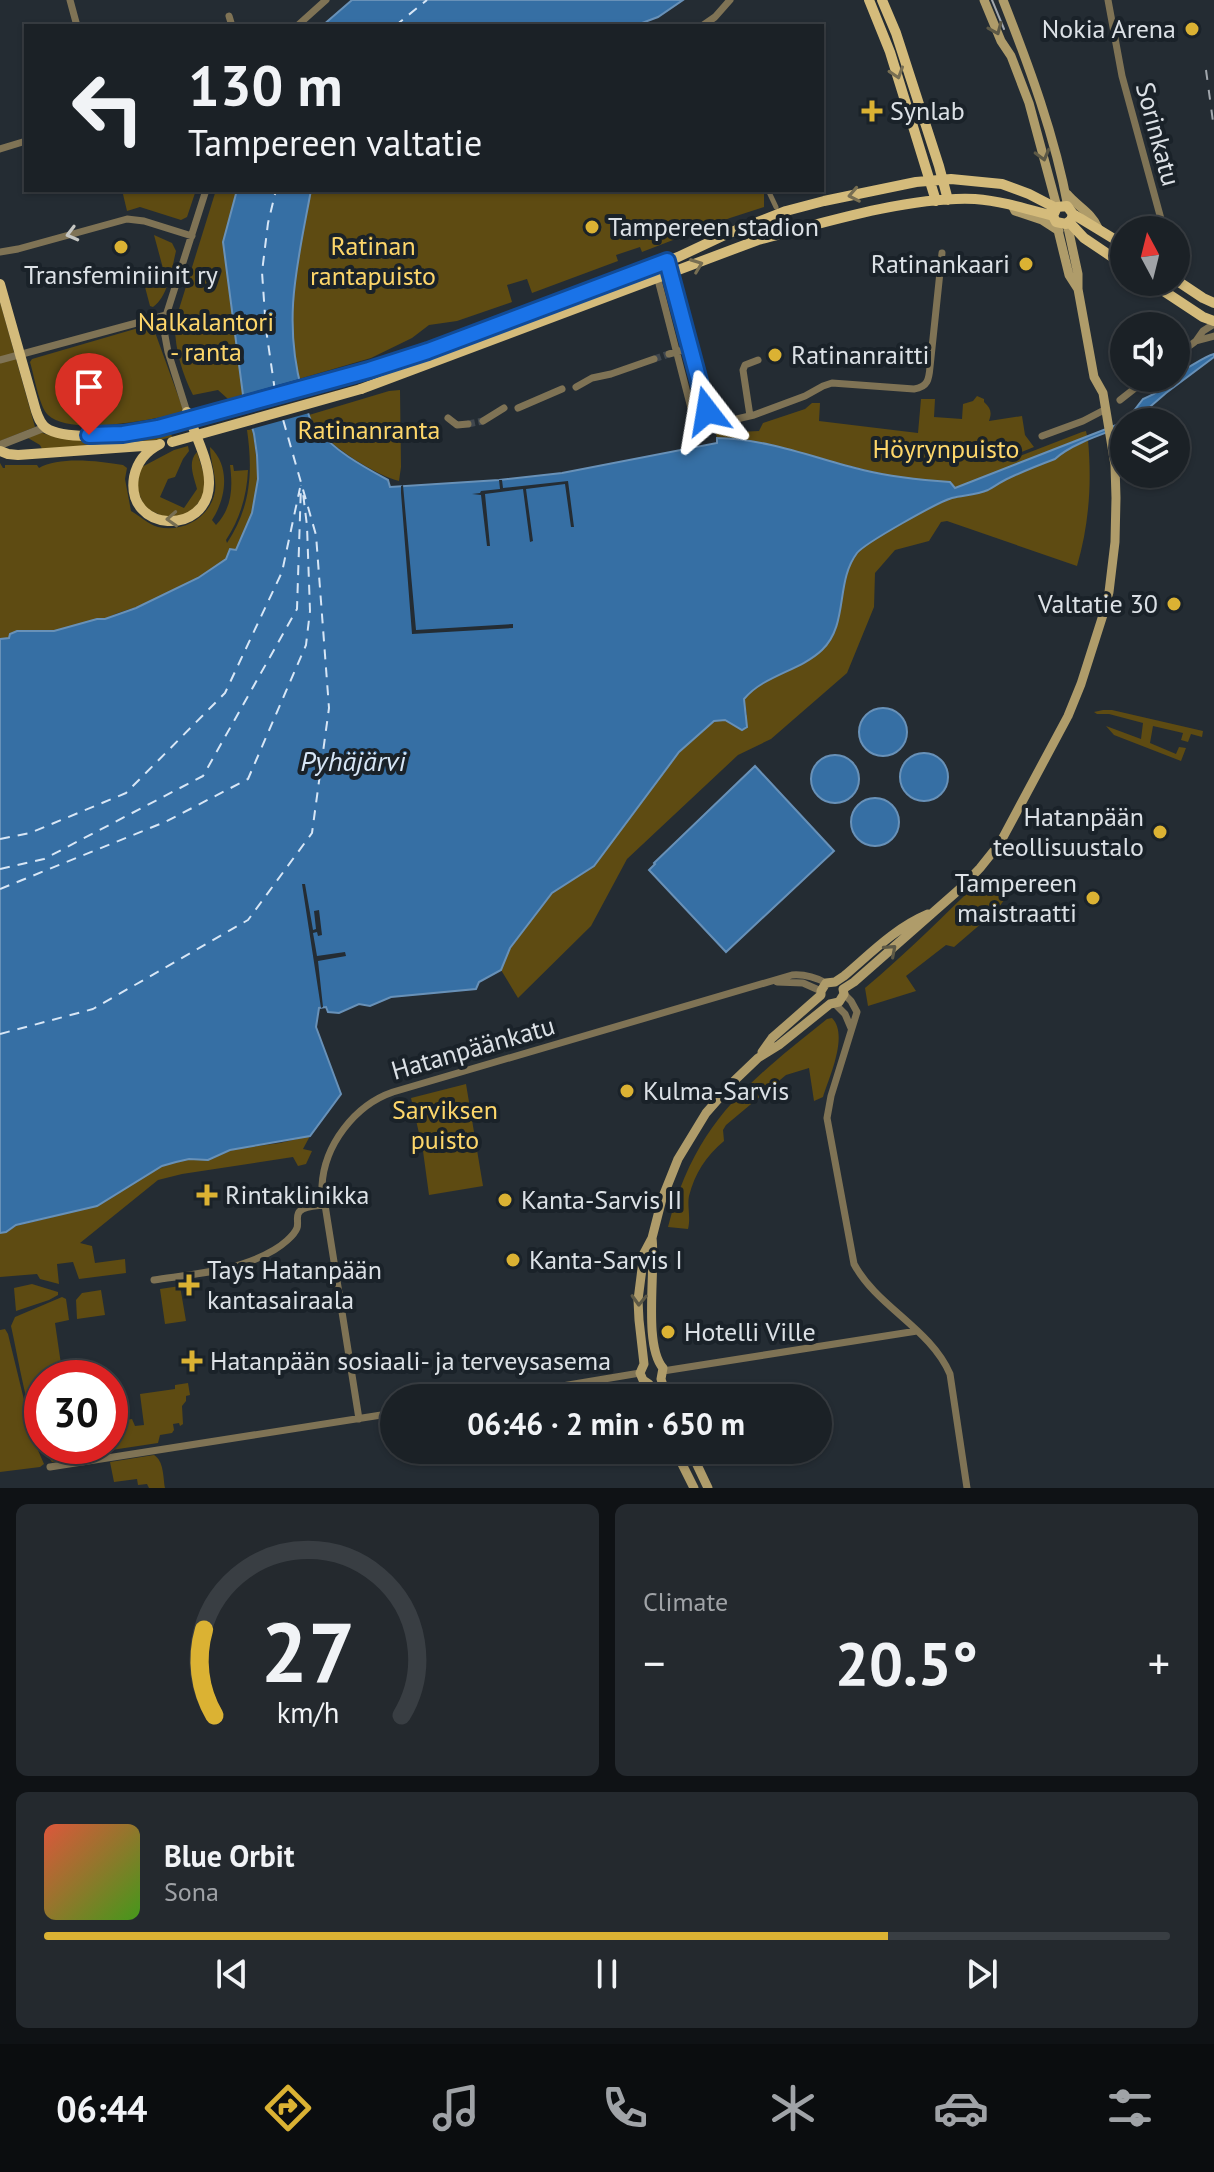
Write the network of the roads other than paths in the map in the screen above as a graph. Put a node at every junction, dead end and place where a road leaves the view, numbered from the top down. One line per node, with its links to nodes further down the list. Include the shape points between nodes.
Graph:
1 (70, 0): 10 (street)
2 (326, 0): 12 (street)
3 (730, 0): 13 (street)
4 (869, 0): 17 (main road, one-way to 17)
5 (882, 0): 16 (main road)
6 (984, 0): 24 (main road, one-way to 24, via 1029,103)
7 (1003, 0): 18 (main road)
8 (1108, 0): 23 (street, Sorinkatu, via 1122,76)
9 (229, 16): 11 (street)
10 (76, 24)
11 (231, 24)
12 (299, 24)
13 (705, 24)
14 (24, 142): 15 (street)
15 (0, 149)
16 (943, 179): 17 (main road); 21 (main road); 24 (main road, via 1002,184 1029,194)
17 (930, 180): 21 (main road); 31 (main road, one-way to 31, via 786,211)
18 (1065, 191): 24 (main road); 25 (main road)
19 (205, 192): 26 (street)
20 (769, 192): 22 (street)
21 (942, 200): 24 (main road, via 974,199); 33 (main road, one-way to 21, via 758,240)
22 (776, 207)
23 (1160, 216)
24 (1062, 217): 25 (main road); 30 (main road); 56 (main road, via 1078,274 1094,377)
25 (1098, 228): 27 (main road)
26 (192, 236): 28 (street, one-way to 28, via 124,220); 39 (street)
27 (1110, 236)
28 (0, 252)
29 (942, 253): 58 (street, via 924,386 832,383)
30 (1110, 256)
31 (667, 261): 32 (main road); 33 (street)
32 (654, 266): 34 (street); 64 (main road, bridge, via 428,351 167,426 97,435)
33 (671, 275): 34 (main road); 44 (street)
34 (659, 279): 45 (street); 67 (main road, bridge, via 361,389)
35 (0, 284): 46 (main road)
36 (1190, 289): 38 (main road)
37 (1171, 296): 40 (main road)
38 (1214, 303)
39 (166, 315): 46 (street); 57 (street, via 165,340)
40 (1214, 322): 42 (street)
41 (1214, 336): 42 (street)
42 (1196, 341): 43 (street)
43 (1190, 346)
44 (691, 348): 45 (street); 62 (street)
45 (674, 353): 62 (street, via 693,416 703,424)
46 (20, 355): 48 (street); 64 (main road, via 37,415)
47 (654, 359): 50 (street)
48 (0, 360)
49 (758, 360): 58 (street, via 743,370)
50 (576, 387)
51 (562, 389): 55 (street)
52 (1130, 392): 53 (street)
53 (1120, 400)
54 (504, 408): 60 (street)
55 (518, 408)
56 (1106, 409): 66 (street); 69 (main road, via 1116,498 1113,568 1079,690 1000,843 980,868 854,982)
57 (187, 412): 67 (main road, one-way to 67, via 208,471 208,494 191,516 164,522 140,508 134,485 146,454)
58 (750, 416): 62 (street)
59 (448, 418): 61 (street, via 457,425)
60 (483, 421)
61 (468, 424)
62 (715, 424)
63 (336, 425): 65 (street)
64 (46, 427): 68 (street)
65 (321, 433)
66 (1042, 436)
67 (166, 443): 68 (main road, via 18,455)
68 (0, 448)
69 (832, 989): 70 (street, via 823,999); 70 (main road, via 842,999); 71 (street, via 851,1001 857,1012); 72 (main road, via 772,1038); 73 (street, Hatanpäänkatu, via 815,977 792,975 380,1097 355,1115 333,1147 323,1176)
70 (832, 1004): 71 (street, via 843,1010); 72 (main road)
71 (851, 1028): 76 (street, via 827,1118 852,1258 863,1279)
72 (758, 1058): 74 (main road, via 692,1134 667,1183)
73 (324, 1205): 75 (street, via 301,1209 291,1236 259,1258); 83 (street, Hatanpäänkatu)
74 (652, 1238): 77 (main road, one-way to 77, via 640,1279); 78 (main road, via 652,1310)
75 (154, 1280)
76 (917, 1331): 78 (street); 89 (street, via 950,1374)
77 (642, 1368): 78 (main road, via 651,1361); 79 (street); 80 (main road)
78 (661, 1371): 80 (main road, via 656,1383); 81 (main road)
79 (577, 1384)
80 (649, 1384)
81 (664, 1384)
82 (380, 1415): 83 (street)
83 (359, 1419): 86 (street)
84 (682, 1464): 87 (main road)
85 (697, 1464): 88 (main road)
86 (50, 1467)
87 (694, 1488)
88 (708, 1488)
89 (967, 1488)

